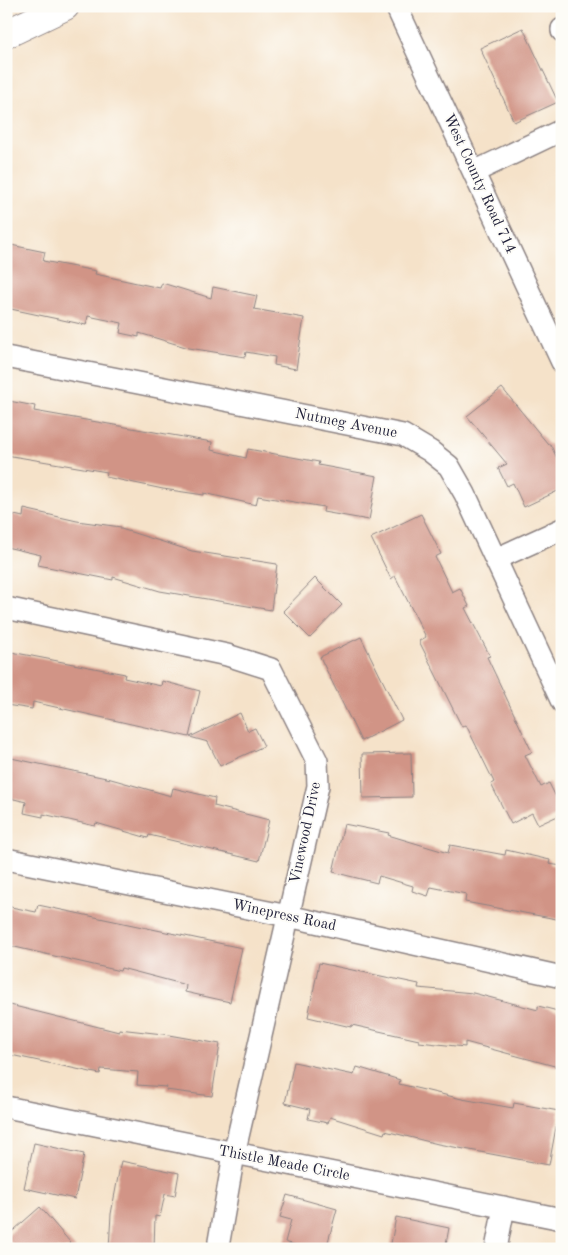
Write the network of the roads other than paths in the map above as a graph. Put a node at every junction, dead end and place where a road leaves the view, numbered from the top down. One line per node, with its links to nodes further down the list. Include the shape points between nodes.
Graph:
1 (396, 6): 5 (street, West County Road 714)
2 (52, 9): 3 (main road)
3 (6, 34)
4 (562, 130): 5 (street)
5 (474, 172): 7 (street, West County Road 714)
6 (6, 357): 9 (street, Nutmeg Avenue, via 403,435 449,466)
7 (562, 362)
8 (562, 529): 9 (street)
9 (496, 559): 11 (street, Nutmeg Avenue)
10 (6, 608): 13 (street, Vinewood Drive, via 227,656 271,670 317,761 318,786)
11 (562, 702)
12 (6, 859): 13 (street, Winepress Road)
13 (288, 916): 14 (street, Winepress Road); 16 (street, Vinewood Drive)
14 (562, 977)
15 (6, 1108): 16 (street, Thistle Meade Circle)
16 (234, 1154): 17 (street, Thistle Meade Circle); 19 (street, Vinewood Drive)
17 (504, 1208): 18 (street, Thistle Meade Circle); 20 (street)
18 (562, 1219)
19 (219, 1241)
20 (496, 1249)

